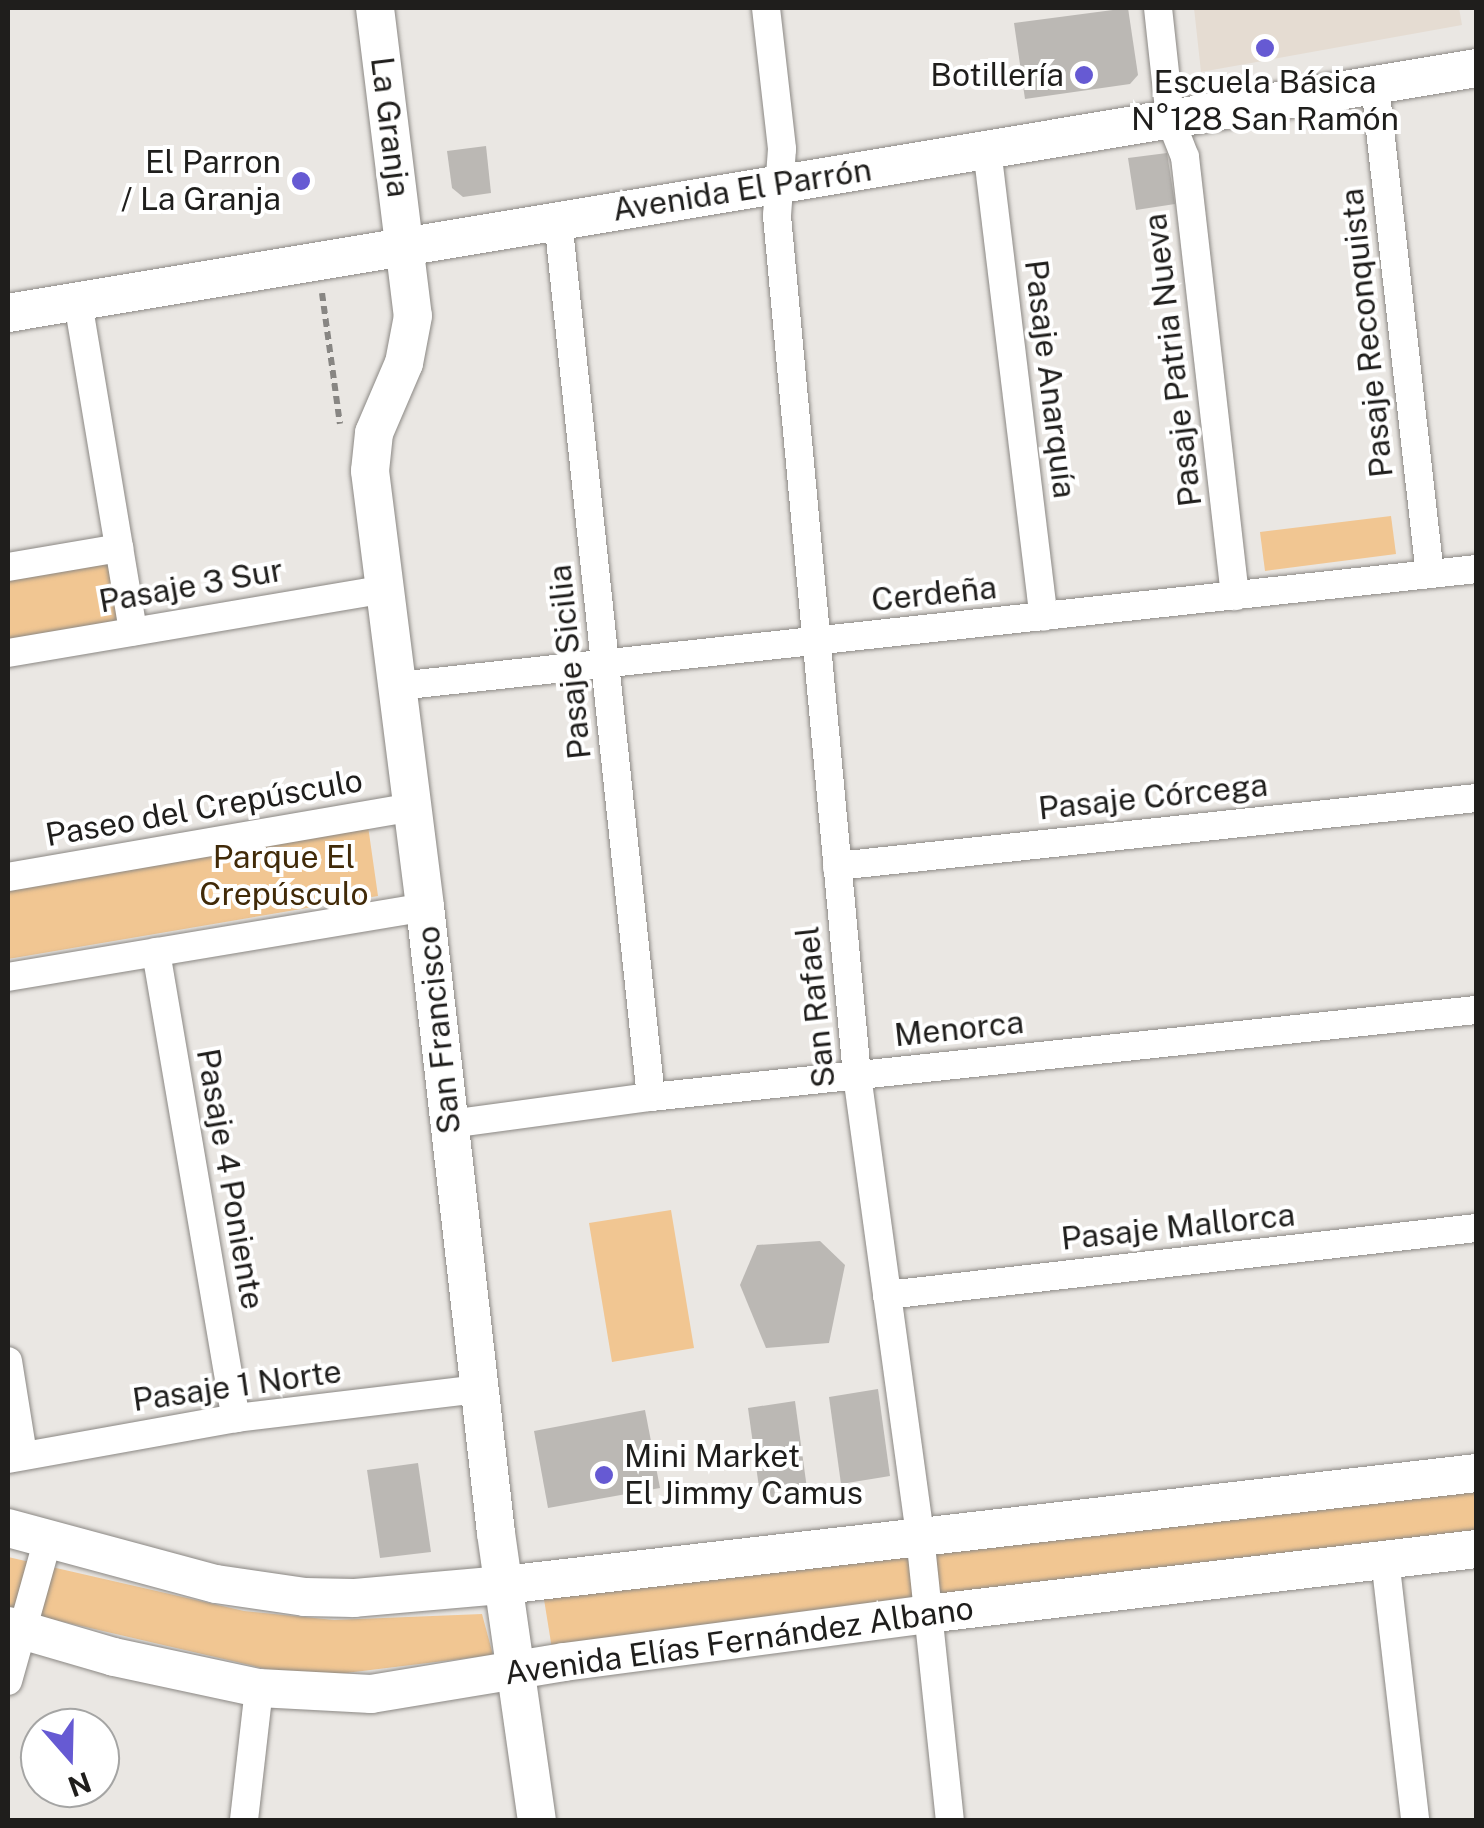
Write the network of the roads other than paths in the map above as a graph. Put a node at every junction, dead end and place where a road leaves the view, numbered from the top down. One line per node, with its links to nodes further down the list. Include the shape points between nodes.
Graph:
1 (376, 8): 10 (main road, La Granja)
2 (766, 8): 8 (street, San Rafael)
3 (1158, 8): 6 (street, Pasaje Patria Nueva)
4 (1476, 68): 5 (main road, Avenida El Parrón)
5 (1374, 85): 6 (main road, Avenida El Parrón); 16 (street, Pasaje Reconquista)
6 (1170, 119): 7 (main road, Avenida El Parrón); 18 (street, Pasaje Patria Nueva, via 1186,157)
7 (986, 149): 8 (main road, Avenida El Parrón); 19 (street, Pasaje Anarquía)
8 (780, 184): 9 (main road, Avenida El Parrón); 21 (street, San Rafael, via 777,216)
9 (558, 220): 10 (main road, Avenida El Parrón); 23 (street, Pasaje Sicilia)
10 (404, 246): 11 (main road, Avenida El Parrón); 17 (main road, San Francisco, via 412,333 370,452)
11 (78, 302): 12 (main road, Avenida El Parrón); 13 (street)
12 (8, 314)
13 (119, 548): 14 (street); 20 (street)
14 (8, 567)
15 (1476, 569): 16 (street, Cerdeña)
16 (1430, 574): 18 (street, Cerdeña)
17 (386, 589): 20 (street, Pasaje 3 Sur); 24 (main road, San Francisco)
18 (1236, 596): 19 (street, Cerdeña)
19 (1044, 617): 21 (street, Cerdeña)
20 (133, 630): 22 (street, Pasaje 3 Sur)
21 (816, 642): 23 (street, Cerdeña); 27 (street, San Rafael)
22 (8, 654)
23 (605, 664): 24 (street, Cerdeña); 34 (street, Pasaje Sicilia)
24 (398, 686): 26 (main road, San Francisco)
25 (1476, 798): 27 (street, Pasaje Córcega)
26 (413, 807): 28 (street, Paseo del Crepúsculo); 29 (main road, San Francisco)
27 (838, 866): 33 (street, San Rafael)
28 (8, 877)
29 (425, 906): 30 (street); 35 (main road, San Francisco)
30 (156, 952): 31 (street); 40 (street, Pasaje 4 Poniente)
31 (8, 977)
32 (1476, 1010): 33 (street, Menorca)
33 (857, 1075): 34 (street, Menorca); 37 (street, San Rafael)
34 (651, 1097): 35 (street, Menorca)
35 (450, 1124): 39 (main road, San Francisco)
36 (1476, 1228): 37 (street, Pasaje Mallorca)
37 (887, 1295): 44 (street, San Rafael)
38 (8, 1361): 41 (street)
39 (478, 1389): 40 (street, Pasaje 1 Norte); 48 (main road, San Francisco)
40 (236, 1418): 41 (street, Pasaje 1 Norte)
41 (15, 1457)
42 (1476, 1473): 44 (main road)
43 (8, 1528): 45 (main road)
44 (920, 1536): 48 (main road); 49 (street, San Rafael)
45 (48, 1539): 48 (main road, via 216,1584 305,1598); 50 (street)
46 (1476, 1549): 47 (main road, Avenida Elías Fernández Albano)
47 (1385, 1560): 49 (main road, Avenida Elías Fernández Albano); 57 (street)
48 (504, 1585): 51 (main road, San Francisco)
49 (927, 1614): 51 (main road, Avenida Elías Fernández Albano); 56 (street, San Rafael)
50 (15, 1628): 52 (street); 53 (main road, Avenida Elías Fernández Albano)
51 (516, 1670): 53 (main road, Avenida Elías Fernández Albano, via 372,1694); 55 (main road, San Francisco)
52 (8, 1681)
53 (259, 1688): 54 (street)
54 (244, 1820)
55 (537, 1820)
56 (950, 1820)
57 (1415, 1820)

